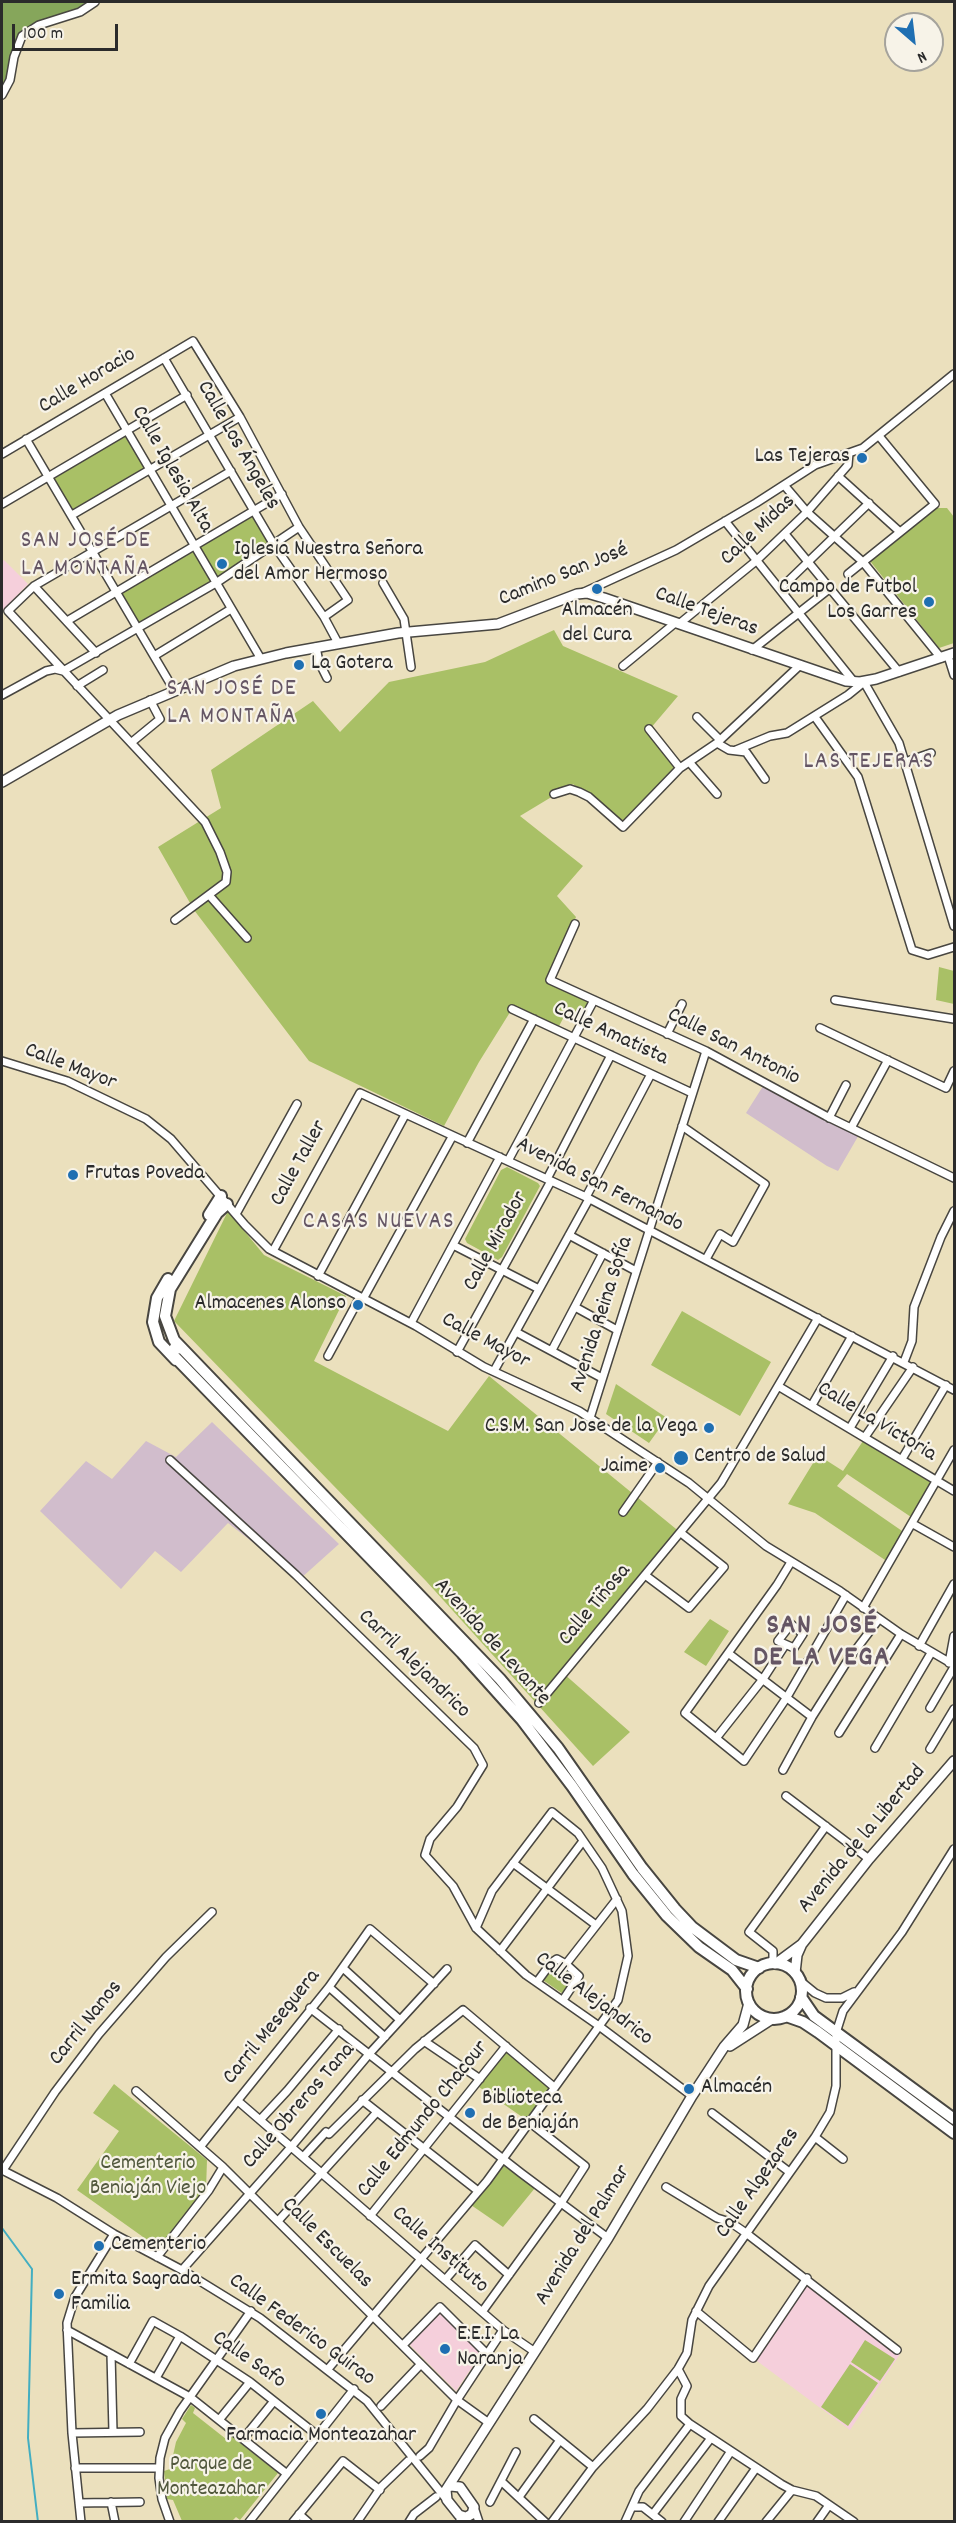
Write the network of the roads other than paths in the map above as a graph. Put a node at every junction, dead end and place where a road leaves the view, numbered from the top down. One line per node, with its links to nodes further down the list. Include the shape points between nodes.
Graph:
1 (95, 2): 2 (street, via 22,36)
2 (2, 95)
3 (164, 358): 5 (street, Calle Horacio); 6 (street, Calle Los Ángeles); 7 (street, Calle Horacio, via 193,341)
4 (954, 374): 10 (street, Camino San José)
5 (105, 393): 8 (street, Calle Iglesia Alta); 11 (street, Calle Horacio)
6 (187, 395): 8 (street); 9 (street, Calle Los Ángeles)
7 (240, 417): 9 (street); 19 (street)
8 (127, 430): 14 (street, Calle Iglesia Alta); 16 (street)
9 (210, 435): 14 (street); 15 (street, Calle Los Ángeles)
10 (879, 436): 12 (street, Camino San José); 28 (street, via 935,504)
11 (26, 439): 13 (street, Calle Horacio); 16 (street)
12 (849, 453): 17 (street, Calle Midas, via 848,465); 18 (street, Camino San José, via 815,465)
13 (2, 454)
14 (150, 470): 22 (street, Calle Iglesia Alta); 25 (street)
15 (231, 471): 22 (street); 23 (street, Calle Los Ángeles)
16 (48, 476): 21 (street); 25 (street)
17 (838, 476): 20 (street); 24 (street, Calle Midas)
18 (784, 485): 24 (street); 26 (street, Camino San José)
19 (282, 494): 23 (street); 27 (street)
20 (869, 503): 28 (street); 30 (street)
21 (2, 504)
22 (171, 506): 32 (street, Calle Iglesia Alta); 33 (street)
23 (254, 510): 31 (street, Calle Los Ángeles); 32 (street)
24 (807, 512): 29 (street, Calle Midas); 30 (street)
25 (72, 516): 33 (street)
26 (725, 521): 34 (street); 44 (street, Camino San José, via 664,556)
27 (299, 527): 31 (street); 47 (street, via 348,600)
28 (900, 532): 36 (street)
29 (785, 534): 34 (street, Calle Midas); 35 (street)
30 (835, 536): 35 (street); 36 (street)
31 (274, 545): 38 (street); 47 (street, Calle Los Ángeles)
32 (195, 546): 38 (street, Calle Iglesia Alta); 43 (street)
33 (93, 552): 40 (street); 43 (street)
34 (756, 561): 41 (street); 49 (street, Calle Midas)
35 (808, 562): 41 (street); 42 (street)
36 (863, 562): 37 (street); 57 (street)
37 (848, 574)
38 (216, 583): 45 (street, Calle Iglesia Alta); 50 (street)
39 (383, 583): 51 (street, via 403,616)
40 (34, 586): 48 (street); 64 (street, via 8,611)
41 (780, 590): 46 (street)
42 (829, 590): 46 (street); 65 (street)
43 (117, 591): 48 (street); 50 (street)
44 (582, 593): 49 (main road, Calle Tejeras); 51 (main road, Camino San José, via 498,624)
45 (231, 609): 56 (street); 58 (street, Calle Iglesia Alta)
46 (800, 613): 54 (street); 61 (street)
47 (324, 617): 52 (street, Calle Los Ángeles)
48 (67, 621): 55 (street)
49 (677, 624): 54 (main road, Calle Tejeras); 59 (street, Calle Midas)
50 (138, 628): 55 (street); 56 (street)
51 (407, 632): 52 (main road, Camino San José); 62 (street)
52 (338, 643): 53 (main road, Camino San José)
53 (316, 647): 58 (main road, Camino San José); 68 (street)
54 (752, 650): 60 (main road, Calle Tejeras)
55 (96, 653): 64 (street)
56 (154, 656): 71 (street)
57 (948, 656): 65 (main road, Calle Tejeras); 67 (street)
58 (261, 658): 71 (main road, Camino San José)
59 (623, 666)
60 (798, 667): 66 (main road, Calle Tejeras); 78 (street)
61 (842, 667): 66 (street); 69 (street)
62 (411, 668)
63 (103, 670): 70 (street)
64 (63, 671): 70 (street); 72 (street, via 46,671)
65 (899, 672): 69 (main road, Calle Tejeras)
66 (824, 675): 69 (main road, Calle Tejeras)
67 (954, 675)
68 (327, 678)
69 (859, 682): 75 (street); 82 (street, via 895,735)
70 (77, 686): 76 (street)
71 (174, 690): 73 (main road, Camino San José)
72 (2, 695)
73 (150, 700): 76 (main road, Camino San José); 79 (street, via 160,719)
74 (697, 717): 78 (street)
75 (815, 717): 80 (street, via 788,733); 94 (street, via 858,777 912,951 928,955)
76 (111, 719): 79 (street); 86 (main road, Camino San José)
77 (649, 729): 84 (street)
78 (718, 741): 80 (street, via 729,750); 83 (street)
79 (132, 742): 89 (street, via 205,822 227,872 226,882)
80 (736, 750): 85 (street, via 746,752)
81 (931, 753): 82 (street)
82 (905, 762): 92 (street)
83 (690, 763): 84 (street); 88 (street)
84 (680, 768): 87 (street, via 623,827 579,792 570,789)
85 (765, 779)
86 (2, 782)
87 (554, 794)
88 (717, 794)
89 (209, 895): 90 (street); 93 (street)
90 (175, 920)
91 (575, 924): 95 (street, Calle San Antonio, via 550,980)
92 (954, 926)
93 (247, 938)
94 (954, 947)
95 (594, 1000): 102 (street, Calle San Antonio); 103 (street)
96 (836, 1000): 100 (street)
97 (682, 1004): 102 (street)
98 (512, 1009): 99 (street, Calle Amatista)
99 (534, 1019): 103 (street, Calle Amatista); 119 (street)
100 (954, 1019)
101 (820, 1028): 106 (street)
102 (667, 1034): 104 (street, Calle San Antonio)
103 (574, 1038): 105 (street, Calle Amatista); 121 (street)
104 (706, 1051): 111 (street, Avenida Reina Sofía); 115 (street, Calle San Antonio)
105 (611, 1055): 109 (street, Calle Amatista); 123 (street, Calle Mirador)
106 (888, 1060): 108 (street, via 946,1088); 117 (street)
107 (2, 1061): 125 (street, Calle Mayor, via 67,1082 146,1119 171,1139)
108 (954, 1071)
109 (651, 1074): 111 (street, Calle Amatista); 124 (street)
110 (846, 1085): 115 (street)
111 (693, 1093): 116 (street, Avenida Reina Sofía)
112 (360, 1094): 114 (street, Avenida San Fernando); 131 (street, Calle Taller)
113 (297, 1104): 127 (street)
114 (405, 1114): 118 (street, Avenida San Fernando); 136 (street)
115 (829, 1118): 117 (street, Calle San Antonio)
116 (682, 1126): 128 (street, Avenida Reina Sofía); 133 (street, via 765,1184 733,1242 720,1234)
117 (851, 1128): 122 (street, Calle San Antonio)
118 (452, 1137): 119 (street, Avenida San Fernando); 138 (street)
119 (467, 1143): 120 (street, Avenida San Fernando)
120 (500, 1157): 121 (street, Avenida San Fernando); 130 (street)
121 (508, 1161): 123 (street, Avenida San Fernando)
122 (954, 1178)
123 (549, 1180): 124 (street, Avenida San Fernando); 134 (street, Calle Mirador)
124 (587, 1198): 128 (street, Avenida San Fernando); 129 (street)
125 (224, 1200): 127 (street, Calle Mayor); 145 (main road, Avenida de Levante, via 167,1296 168,1327); 153 (main road, Avenida de Levante, via 158,1294 153,1311 159,1341)
126 (954, 1211): 150 (street, via 914,1307 912,1341)
127 (236, 1214): 131 (street, Calle Mayor)
128 (649, 1231): 133 (street, Avenida San Fernando); 135 (street, Avenida Reina Sofía)
129 (569, 1235): 132 (street); 137 (street)
130 (453, 1245): 134 (street); 141 (street)
131 (273, 1251): 136 (street, Calle Mayor)
132 (603, 1253): 135 (street); 139 (street)
133 (706, 1259): 140 (street, Avenida San Fernando)
134 (502, 1270): 137 (street); 147 (street, Calle Mirador)
135 (636, 1271): 142 (street, Avenida Reina Sofía)
136 (318, 1275): 138 (street, Calle Mayor)
137 (539, 1289): 143 (street)
138 (362, 1298): 141 (street, Calle Mayor); 148 (street)
139 (575, 1308): 142 (street); 146 (street)
140 (818, 1318): 144 (street, Avenida San Fernando); 156 (street, Calle Tiñosa)
141 (411, 1323): 147 (street, Calle Mayor)
142 (617, 1330): 154 (street, Avenida Reina Sofía)
143 (516, 1332): 146 (street); 152 (street)
144 (852, 1336): 149 (street, Avenida San Fernando); 158 (street)
145 (182, 1349): 153 (main road, Avenida de Levante, via 175,1347 173,1355); 212 (main road, Avenida de Levante, via 500,1679 558,1748 642,1868 692,1927 736,1960)
146 (552, 1350): 154 (street)
147 (457, 1352): 152 (street, Calle Mayor)
148 (328, 1356)
149 (893, 1356): 150 (street, Avenida San Fernando); 160 (street)
150 (904, 1362): 151 (street, Avenida San Fernando)
151 (913, 1367): 155 (street, Avenida San Fernando); 161 (street)
152 (494, 1371): 159 (street, Calle Mayor)
153 (196, 1378): 220 (main road, Avenida de Levante, via 485,1677 550,1755 667,1916 692,1941 732,1970)
154 (602, 1378): 159 (street, Avenida Reina Sofía)
155 (946, 1385): 157 (street, Avenida San Fernando); 164 (street)
156 (778, 1386): 158 (street, Calle La Victoria); 168 (street, Calle Tiñosa)
157 (954, 1390)
158 (812, 1405): 160 (street, Calle La Victoria)
159 (590, 1418): 165 (street, Calle Mayor)
160 (850, 1428): 161 (street, Calle La Victoria)
161 (865, 1437): 164 (street, Calle La Victoria)
162 (954, 1450): 166 (street)
163 (170, 1460): 208 (street, Carril Alejandrico, via 296,1575 474,1748 483,1765 457,1807 430,1839 425,1855 453,1886)
164 (902, 1460): 166 (street, Calle La Victoria)
165 (658, 1462): 168 (street, Calle Mayor); 169 (street)
166 (938, 1481): 167 (street, Calle La Victoria); 170 (street)
167 (954, 1491)
168 (709, 1498): 171 (street, Calle Tiñosa); 173 (street, Calle Mayor)
169 (623, 1512)
170 (914, 1524): 172 (street); 177 (street)
171 (681, 1533): 174 (street, Calle Tiñosa); 174 (street, via 724,1567 689,1608)
172 (954, 1547)
173 (791, 1562): 176 (street, Calle Mayor); 183 (street)
174 (645, 1575): 188 (street, Calle Tiñosa)
175 (954, 1584): 182 (street)
176 (846, 1595): 177 (street, Calle Mayor); 187 (street)
177 (863, 1608): 178 (street, Calle Mayor)
178 (879, 1619): 179 (street, Calle Mayor); 191 (street)
179 (901, 1634): 182 (street, Calle Mayor); 192 (street)
180 (954, 1636): 185 (street)
181 (784, 1646): 186 (street)
182 (919, 1646): 184 (street, Calle Mayor)
183 (728, 1653): 186 (street); 193 (street, via 685,1713)
184 (931, 1653): 185 (street, Calle Mayor); 194 (street)
185 (953, 1665): 189 (street)
186 (763, 1678): 187 (street); 193 (street)
187 (787, 1696): 191 (street); 193 (street, via 744,1761)
188 (539, 1703)
189 (930, 1708)
190 (954, 1709): 195 (street)
191 (812, 1717): 197 (street)
192 (839, 1733)
193 (717, 1737)
194 (875, 1749)
195 (930, 1749)
196 (954, 1761): 202 (main road, Avenida de la Libertad)
197 (783, 1770)
198 (786, 1796): 199 (street)
199 (826, 1826): 202 (street); 212 (street, via 749,1932 773,1951)
200 (583, 1841): 203 (street, via 552,1812); 204 (street); 205 (street)
201 (954, 1849): 218 (street, Calle Algezares, via 902,1932)
202 (869, 1859): 209 (main road, Avenida de la Libertad)
203 (513, 1863): 204 (street); 208 (street, via 492,1891)
204 (547, 1887): 207 (street); 210 (street)
205 (617, 1899): 207 (street); 228 (street, via 628,1956 618,2000)
206 (212, 1912): 258 (street, Carril Nanos, via 172,1950 99,2034)
207 (596, 1924): 211 (street)
208 (476, 1928): 210 (street, Calle Alejandrico)
209 (802, 1944): 212 (main road, Avenida de la Libertad); 215 (main road, Avenida de la Libertad, via 797,1955)
210 (500, 1951): 216 (street, Calle Alejandrico)
211 (566, 1964): 216 (street, via 557,1959); 222 (street, via 579,1976)
212 (768, 1965): 215 (main road, via 786,1966); 220 (main road, via 750,1977)
213 (343, 1968): 217 (street, Carril Meseguera, via 370,1929); 219 (street, Carril Meseguera); 227 (street)
214 (447, 1969): 217 (street, Calle Obreros Tana)
215 (797, 1976): 218 (street, via 815,1993 831,1999 847,1996); 221 (main road)
216 (537, 1982): 222 (street, Calle Alejandrico)
217 (434, 1984): 227 (street, Calle Obreros Tana)
218 (860, 1986): 231 (street, Calle Algezares, via 843,2011)
219 (328, 1987): 224 (street, Carril Meseguera); 230 (street)
220 (747, 1989): 223 (main road)
221 (801, 1997): 225 (main road); 231 (main road)
222 (563, 2000): 228 (street, Calle Alejandrico)
223 (749, 2003): 226 (main road, via 758,2014); 235 (main road, Avenida del Palmar, via 743,2025)
224 (310, 2008): 229 (street); 242 (street, Carril Meseguera)
225 (786, 2016): 226 (main road); 231 (main road)
226 (772, 2019): 235 (main road, Avenida del Palmar)
227 (400, 2020): 230 (street, Calle Obreros Tana)
228 (599, 2026): 238 (street); 240 (street, Calle Alejandrico)
229 (339, 2029): 234 (street); 247 (street)
230 (385, 2037): 234 (street, Calle Obreros Tana)
231 (835, 2038): 246 (main road); 249 (main road); 250 (street, Calle Algezares, via 834,2098)
232 (424, 2041): 233 (street, via 463,2010); 236 (street); 237 (street)
233 (506, 2046): 237 (street, Calle Edmundo Chacour); 238 (street)
234 (369, 2054): 236 (street); 252 (street, Calle Obreros Tana)
235 (719, 2055): 240 (main road, Avenida del Palmar)
236 (391, 2073): 241 (street); 245 (street)
237 (480, 2079): 245 (street, Calle Edmundo Chacour)
238 (554, 2087): 248 (street)
239 (136, 2091): 251 (street, Calle Escuelas)
240 (692, 2096): 269 (main road, Avenida del Palmar)
241 (362, 2100): 243 (street); 254 (street)
242 (238, 2101): 247 (street, Calle Instituto); 251 (street, Carril Meseguera)
243 (377, 2112): 253 (street); 260 (street)
244 (712, 2113): 259 (street)
245 (450, 2117): 253 (street, Calle Edmundo Chacour); 255 (street)
246 (954, 2119)
247 (260, 2120): 252 (street, Calle Instituto)
248 (528, 2121): 255 (street); 264 (street, via 585,2166)
249 (954, 2133)
250 (815, 2137): 256 (street); 259 (street, Calle Algezares)
251 (200, 2146): 257 (street, Calle Escuelas)
252 (291, 2146): 254 (street, Calle Instituto); 263 (street, Calle Obreros Tana)
253 (425, 2149): 262 (street); 265 (street, Calle Edmundo Chacour)
254 (303, 2157): 260 (street, Calle Instituto)
255 (504, 2159): 262 (street); 264 (street)
256 (843, 2159)
257 (223, 2167): 263 (street, Calle Escuelas); 270 (street)
258 (2, 2170): 268 (street, Calle Federico Guirao)
259 (788, 2171): 267 (street, Calle Algezares)
260 (322, 2173): 265 (street, Calle Instituto); 266 (street)
261 (666, 2187): 267 (street)
262 (478, 2190): 271 (street)
263 (249, 2194): 266 (street, Calle Escuelas); 272 (street, Calle Obreros Tana)
264 (561, 2203): 269 (street); 273 (street)
265 (370, 2216): 271 (street, Calle Instituto)
266 (278, 2221): 279 (street, Calle Escuelas)
267 (746, 2233): 274 (street); 276 (street, Calle Algezares)
268 (114, 2234): 270 (street, Calle Federico Guirao); 280 (street, via 75,2298)
269 (608, 2238): 285 (main road, Avenida del Palmar)
270 (157, 2257): 272 (street, Calle Federico Guirao)
271 (421, 2258): 275 (street, Calle Instituto); 279 (street)
272 (182, 2270): 277 (street, Calle Federico Guirao)
273 (509, 2275): 275 (street, via 475,2245); 278 (street)
274 (807, 2278): 276 (street, via 753,2358); 284 (street)
275 (445, 2280): 278 (street, Calle Instituto)
276 (696, 2311): 292 (street, Calle Algezares, via 687,2353)
277 (251, 2312): 288 (street); 291 (street, Calle Federico Guirao)
278 (482, 2312): 281 (street, Calle Instituto)
279 (373, 2315): 283 (street, Calle Escuelas); 291 (street)
280 (67, 2330): 286 (street); 306 (street)
281 (503, 2330): 285 (street, Calle Instituto); 287 (street)
282 (180, 2336): 288 (street, Calle Safo); 289 (street, Calle Safo, via 153,2321); 293 (street)
283 (403, 2346): 287 (street, via 440,2307); 290 (street, Calle Escuelas)
284 (897, 2350)
285 (535, 2352): 302 (main road, Avenida del Palmar)
286 (111, 2354): 289 (street); 304 (street)
287 (487, 2354): 297 (street)
288 (217, 2360): 294 (street, Calle Safo); 296 (street)
289 (129, 2364): 293 (street)
290 (421, 2364): 297 (street, Calle Escuelas); 299 (street)
291 (328, 2369): 295 (street, Calle Federico Guirao)
292 (678, 2369): 303 (street, via 687,2386 681,2399 681,2416); 316 (street, Calle Algezares)
293 (156, 2378): 296 (street)
294 (250, 2382): 298 (street, Calle Safo); 301 (street)
295 (354, 2389): 307 (street); 321 (street, Calle Federico Guirao)
296 (190, 2397): 301 (street); 318 (street, via 169,2428)
297 (457, 2400): 302 (street, Calle Escuelas); 313 (street, via 429,2448)
298 (274, 2401): 307 (street, Calle Safo); 309 (street)
299 (381, 2406)
300 (534, 2419): 310 (street)
301 (219, 2420): 309 (street)
302 (489, 2423): 315 (main road, Avenida del Palmar)
303 (690, 2424): 308 (street); 335 (street, via 639,2491)
304 (113, 2432): 305 (street); 306 (street)
305 (140, 2432)
306 (72, 2433): 317 (street)
307 (318, 2435): 320 (street)
308 (711, 2438): 311 (street); 338 (street)
309 (243, 2439): 320 (street)
310 (560, 2440): 316 (street); 328 (street)
311 (731, 2451): 319 (street); 354 (street)
312 (516, 2452): 322 (street)
313 (420, 2456)
314 (408, 2461): 325 (street)
315 (462, 2466): 323 (main road, Avenida del Palmar); 324 (main road)
316 (593, 2467): 352 (street, Calle Algezares)
317 (75, 2468): 318 (street); 332 (street)
318 (159, 2468): 344 (street, via 162,2499)
319 (756, 2468): 326 (street); 355 (street)
320 (287, 2474): 340 (street)
321 (430, 2479): 323 (street); 333 (street, Calle Federico Guirao)
322 (501, 2481): 328 (street); 331 (street)
323 (450, 2486): 324 (main road); 333 (main road, Avenida del Palmar, via 446,2492)
324 (462, 2489): 336 (main road)
325 (380, 2490): 337 (street, via 343,2461); 347 (street)
326 (792, 2490): 334 (street, via 816,2496); 356 (street)
327 (436, 2497): 348 (street)
328 (519, 2498): 351 (street)
329 (111, 2502): 330 (street); 332 (street); 343 (street)
330 (140, 2502)
331 (490, 2502)
332 (79, 2503): 342 (street)
333 (450, 2503): 339 (main road); 349 (main road, Avenida del Palmar)
334 (829, 2505): 341 (street); 357 (street)
335 (633, 2506): 338 (street, via 643,2507); 353 (street)
336 (474, 2507): 339 (main road); 350 (street)
337 (299, 2514): 345 (street); 346 (street)
338 (658, 2519)
339 (465, 2520)
340 (250, 2521)
341 (852, 2521)
342 (81, 2522)
343 (115, 2522)
344 (170, 2522)
345 (293, 2522)
346 (308, 2522)
347 (357, 2522)
348 (410, 2522)
349 (453, 2522)
350 (479, 2522)
351 (545, 2522)
352 (552, 2522)
353 (625, 2522)
354 (684, 2522)
355 (718, 2522)
356 (766, 2522)
357 (817, 2522)

